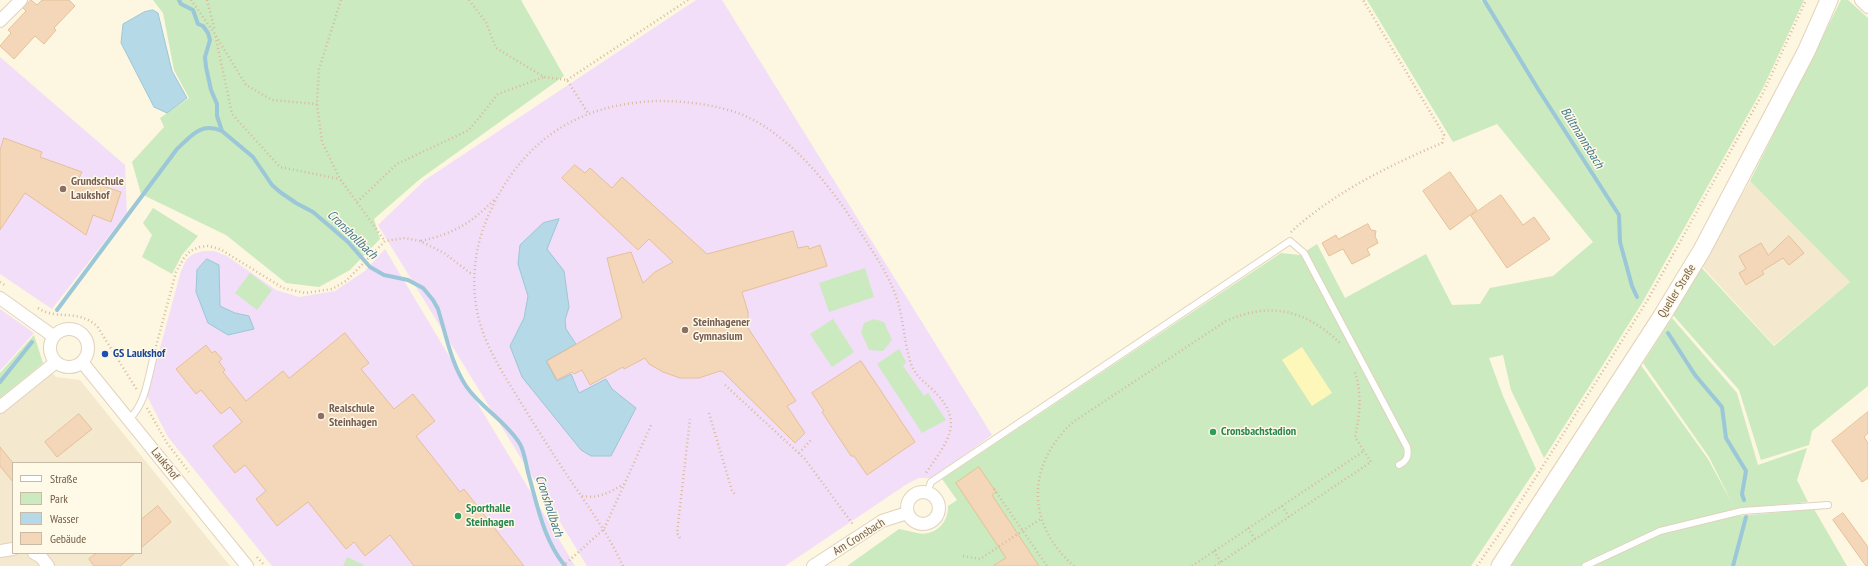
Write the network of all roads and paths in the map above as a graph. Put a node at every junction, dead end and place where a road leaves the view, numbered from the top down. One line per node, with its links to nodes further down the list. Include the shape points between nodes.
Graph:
1 (21, 0): 12 (street)
2 (191, 0): 13 (path)
3 (207, 0): 13 (path)
4 (341, 0): 16 (path, via 319,69)
5 (469, 0): 14 (path, via 486,22 496,48)
6 (688, 0): 15 (path)
7 (1363, 0): 21 (path, via 1444,135 1442,143 1367,178 1304,220 1291,232)
8 (1806, 0): 73 (path, via 1764,91 1647,301 1508,523)
9 (1829, 0): 74 (main road, Queller Straße, via 1806,52 1702,250)
10 (1861, 0): 11 (street)
11 (1868, 7)
12 (0, 21)
13 (215, 34): 16 (path, via 246,85 272,100); 18 (path, via 232,114 280,167)
14 (544, 77): 15 (path); 20 (path, via 498,94 468,130 397,164)
15 (567, 80): 17 (path)
16 (318, 104): 18 (path, via 322,142)
17 (588, 113): 19 (path, via 562,125 526,156); 43 (path, via 639,102 693,103 744,116 775,134 829,187 876,256 893,289 902,315 909,358 917,377 933,390 948,408 952,422 949,438 926,474)
18 (340, 179): 20 (path)
19 (496, 198): 23 (path, via 479,216 462,228 444,236); 24 (path, via 483,227)
20 (357, 202): 22 (path)
21 (1290, 240): 41 (lane, via 1304,253 1407,447 1408,456); 43 (lane)
22 (385, 241): 23 (path, via 405,238); 28 (path, via 346,281 332,289 306,292 283,288 220,249 208,246 190,251 176,272)
23 (420, 241): 24 (path, via 444,253)
24 (474, 275): 45 (path, via 479,318 490,352)
25 (0, 298): 26 (street)
26 (53, 336): 29 (street, via 50,341 50,352); 30 (street, via 70,328 82,333 86,338 88,351)
27 (1343, 346): 51 (path, via 1315,322 1280,311 1260,310 1226,321 1073,422 1060,435 1050,449 1041,470 1038,488)
28 (153, 359): 35 (lane, via 140,404)
29 (56, 362): 30 (street, via 66,367); 33 (street)
30 (82, 362): 35 (street, Laukshof)
31 (1353, 365): 39 (path, via 1359,384 1360,401 1355,437)
32 (724, 385): 40 (path)
33 (0, 407)
34 (709, 413): 46 (path, via 732,491)
35 (129, 419): 65 (street, Laukshof)
36 (690, 419): 56 (path, via 677,533)
37 (652, 423): 42 (path)
38 (811, 440): 40 (path)
39 (1364, 451): 48 (path); 50 (path, via 1371,462)
40 (799, 453): 55 (path)
41 (1399, 465)
42 (625, 484): 45 (path, via 604,495 592,498); 53 (path)
43 (929, 487): 49 (street, via 909,499); 49 (street, via 938,503 938,513 933,521 918,524 909,518)
44 (994, 489): 54 (path)
45 (582, 496): 53 (path)
46 (736, 496)
47 (1828, 505): 75 (lane, via 1742,511 1668,530)
48 (1282, 506): 50 (path); 52 (path)
49 (907, 513): 55 (street, Am Cronsbach, via 882,521)
50 (1289, 517): 57 (path)
51 (1042, 518): 54 (path); 70 (path, via 1052,542)
52 (1248, 528): 57 (path); 60 (path)
53 (604, 529): 66 (path); 67 (path)
54 (1022, 530): 62 (path, via 980,559); 69 (path)
55 (860, 535): 68 (street, Am Cronsbach)
56 (680, 538)
57 (1255, 539): 63 (path)
58 (12, 549): 59 (street)
59 (0, 551)
60 (1214, 551): 63 (path); 71 (path)
61 (36, 554): 64 (street)
62 (963, 556)
63 (1221, 562): 72 (path)
64 (48, 566)
65 (247, 566)
66 (563, 566)
67 (623, 566)
68 (813, 566)
69 (1047, 566)
70 (1074, 566)
71 (1192, 566)
72 (1215, 566)
73 (1477, 566)
74 (1500, 566)
75 (1585, 566)

